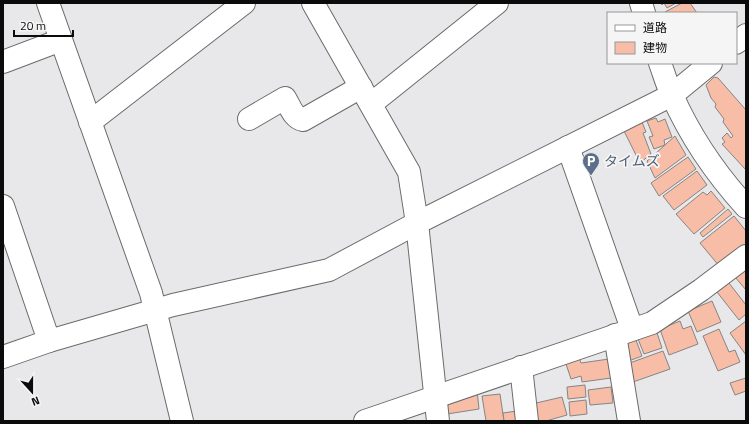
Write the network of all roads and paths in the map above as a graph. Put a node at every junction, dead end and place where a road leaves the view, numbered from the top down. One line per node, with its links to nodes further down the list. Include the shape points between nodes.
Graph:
1 (244, 3): 14 (street)
2 (314, 3): 12 (street)
3 (497, 3): 12 (street)
4 (52, 4): 6 (street)
5 (746, 35): 7 (street)
6 (61, 40): 8 (street); 14 (street)
7 (737, 42)
8 (3, 62)
9 (660, 64): 11 (street)
10 (710, 64): 11 (street)
11 (672, 95): 15 (street); 17 (street, via 702,149 728,188)
12 (366, 96): 13 (street, via 304,120 298,119 285,98); 18 (street, via 409,172)
13 (250, 119)
14 (90, 122): 20 (street)
15 (568, 147): 18 (street); 21 (street)
16 (3, 206): 22 (street)
17 (746, 207)
18 (416, 223): 20 (street, via 329,270); 25 (street)
19 (746, 256): 21 (street, via 652,322)
20 (156, 310): 22 (street); 26 (street)
21 (624, 332): 24 (street); 30 (street)
22 (49, 341): 23 (street)
23 (3, 357)
24 (521, 367): 25 (street); 29 (street)
25 (435, 397): 27 (street); 28 (street)
26 (182, 421)
27 (365, 421)
28 (438, 421)
29 (527, 421)
30 (629, 421)

